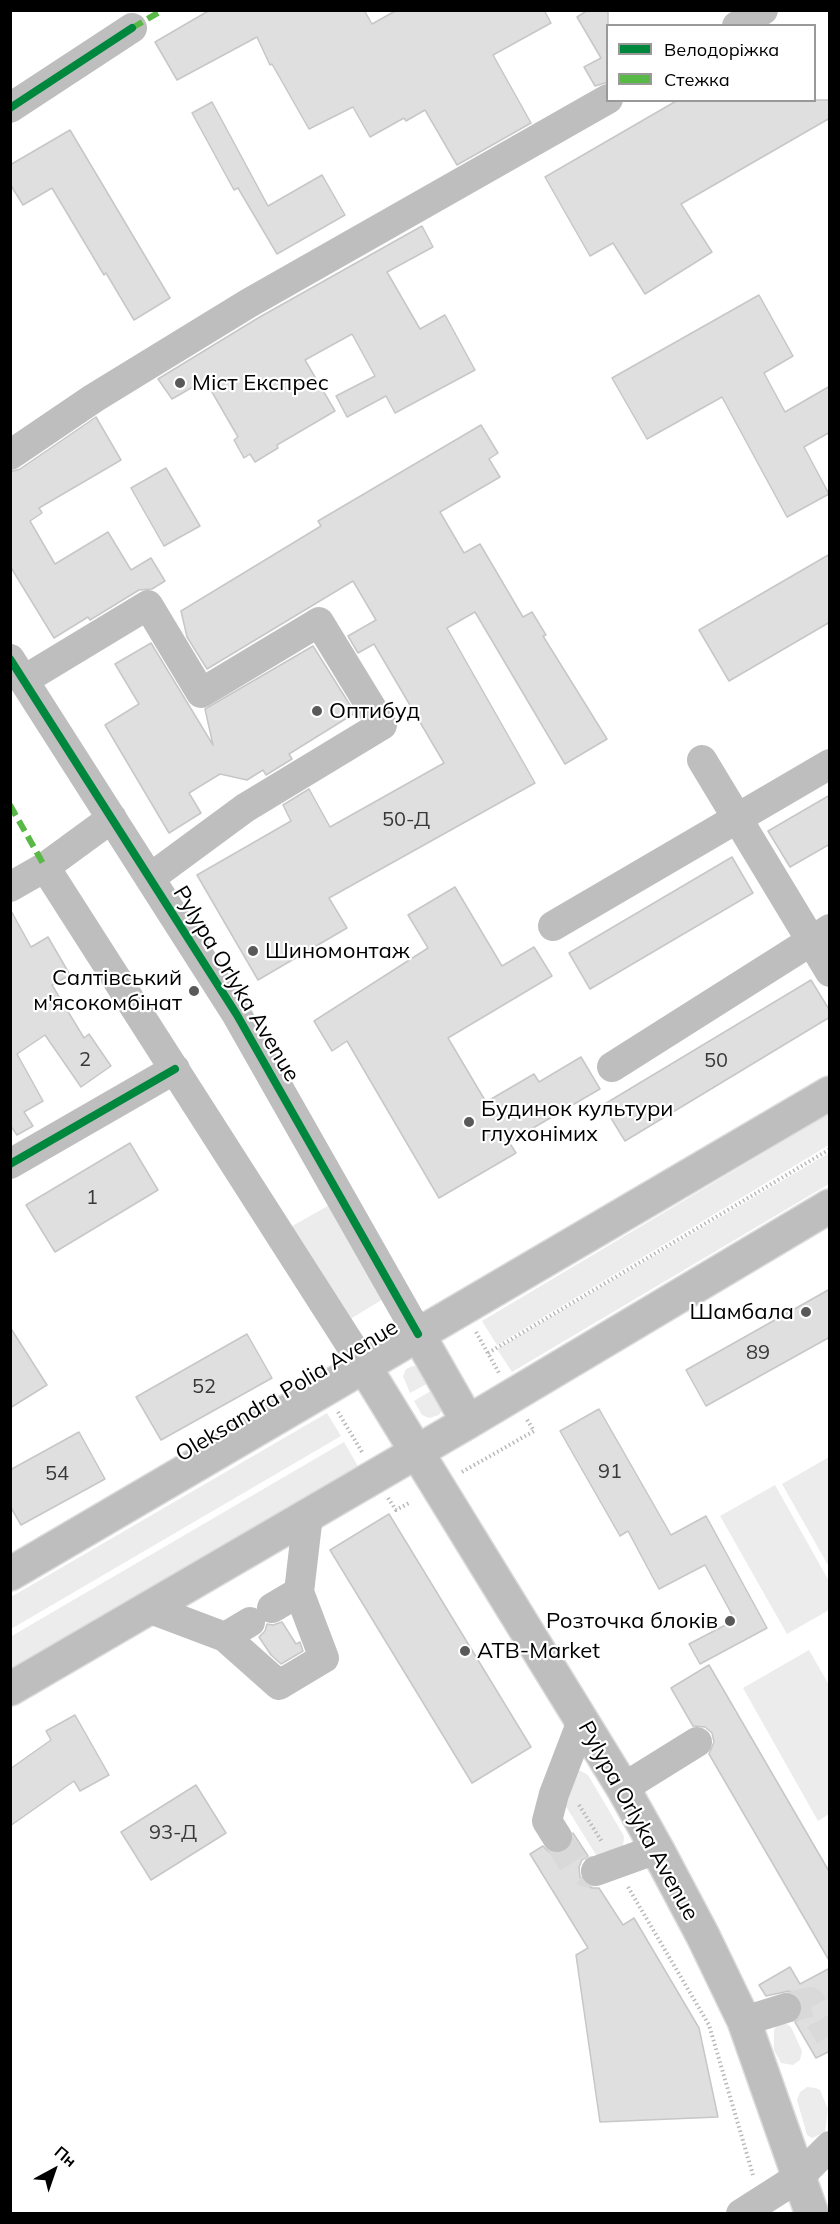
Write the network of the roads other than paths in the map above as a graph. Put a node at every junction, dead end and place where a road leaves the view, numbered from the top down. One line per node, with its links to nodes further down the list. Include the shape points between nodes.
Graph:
1 (763, 10): 2 (street)
2 (740, 24)
3 (132, 28): 5 (street)
4 (606, 100): 6 (street, via 249,303 94,398)
5 (10, 108)
6 (10, 455)
7 (17, 670): 10 (street, Pylypa Orlyka Avenue); 13 (street, via 148,605 201,693 319,622 382,725 245,808)
8 (702, 760): 11 (street)
9 (830, 764): 11 (street)
10 (112, 818): 12 (street); 13 (street, Pylypa Orlyka Avenue)
11 (737, 818): 15 (street); 16 (street)
12 (45, 867): 14 (street); 19 (street)
13 (150, 878): 23 (street, Pylypa Orlyka Avenue, via 237,1015)
14 (10, 887)
15 (553, 926)
16 (820, 934): 17 (street); 18 (street)
17 (830, 972)
18 (612, 1067)
19 (175, 1069): 21 (street); 24 (street)
20 (830, 1093): 23 (main road, Oleksandra Polia Avenue)
21 (10, 1164)
22 (830, 1206): 25 (main road)
23 (418, 1334): 24 (main road, Oleksandra Polia Avenue); 25 (main road)
24 (364, 1366): 26 (main road, Pylypa Orlyka Avenue); 28 (main road, Oleksandra Polia Avenue)
25 (468, 1422): 26 (main road)
26 (417, 1452): 27 (main road); 33 (main road, Pylypa Orlyka Avenue)
27 (308, 1515): 29 (street); 30 (main road)
28 (10, 1574)
29 (298, 1592): 31 (street); 31 (street, via 324,1658 279,1685)
30 (148, 1608): 31 (street); 32 (main road)
31 (249, 1622)
32 (10, 1689)
33 (582, 1721): 35 (main road, Pylypa Orlyka Avenue); 36 (street, via 554,1794 548,1821)
34 (697, 1742): 35 (street)
35 (623, 1788): 37 (main road, Pylypa Orlyka Avenue)
36 (557, 1838)
37 (657, 1849): 38 (street); 40 (main road, Pylypa Orlyka Avenue)
38 (596, 1871)
39 (786, 2008): 40 (street)
40 (744, 2021): 42 (main road, Pylypa Orlyka Avenue)
41 (830, 2146): 42 (street)
42 (799, 2177): 43 (street); 44 (main road, Pylypa Orlyka Avenue)
43 (741, 2214)
44 (812, 2214)

